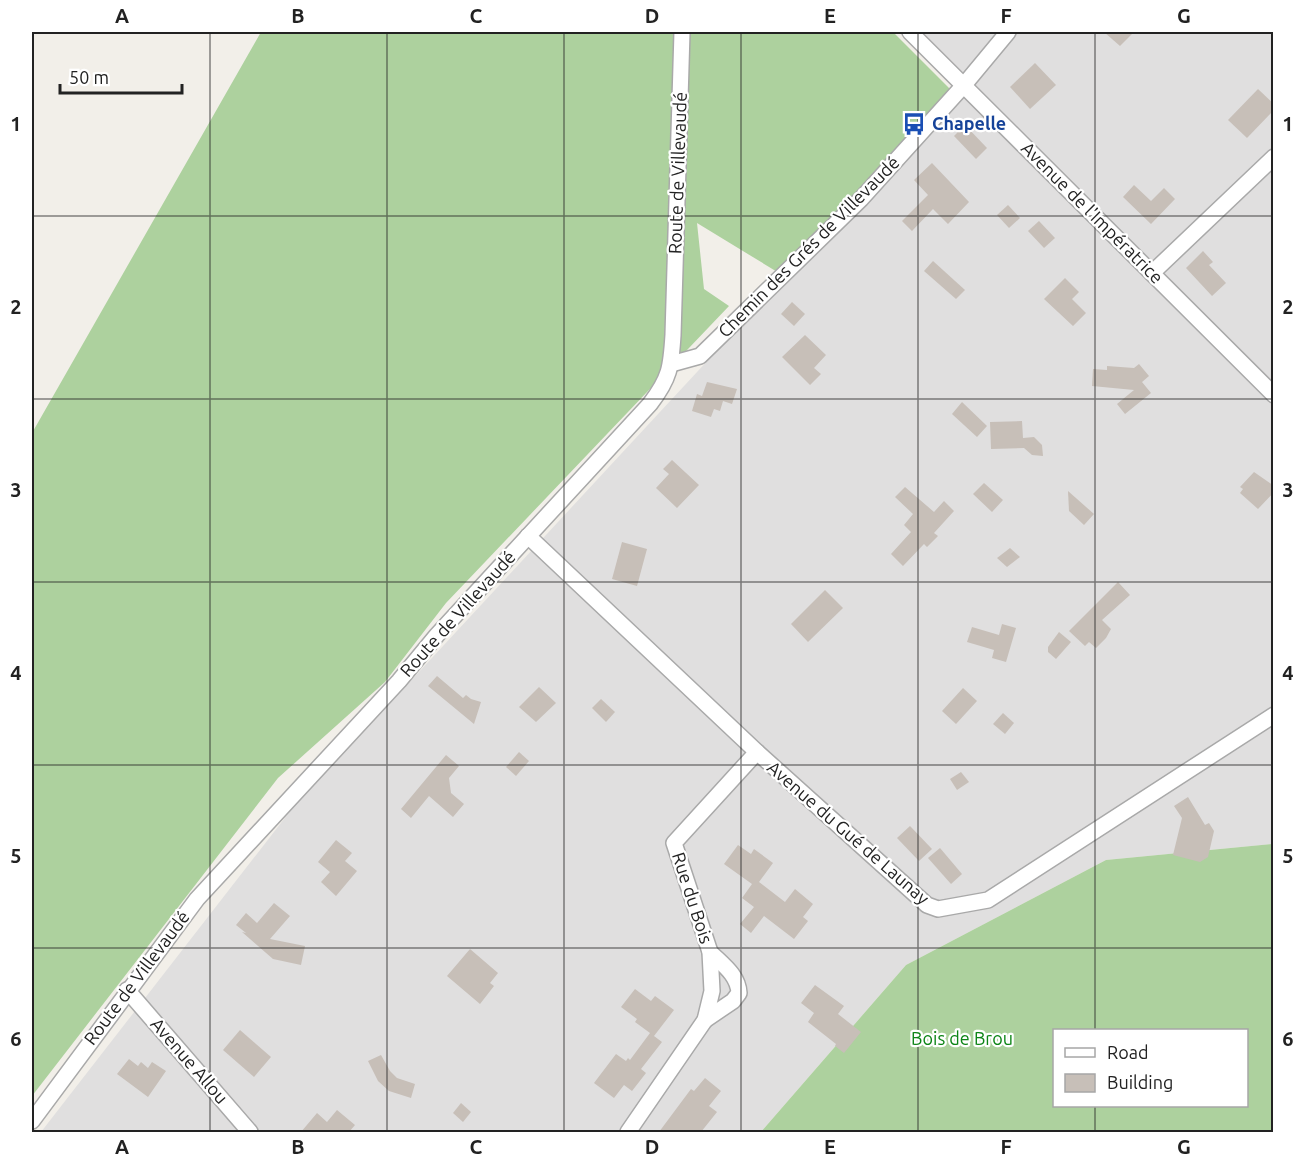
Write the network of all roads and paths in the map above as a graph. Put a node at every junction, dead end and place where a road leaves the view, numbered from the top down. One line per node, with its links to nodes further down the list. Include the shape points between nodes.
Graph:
1 (682, 32): 7 (street, Route de Villevaudé)
2 (910, 32): 4 (street, Avenue de l'Impératrice)
3 (1008, 32): 4 (street, Chemin des Grés de Villevaudé)
4 (964, 85): 6 (street, Avenue de l'Impératrice); 7 (street, Chemin des Grés de Villevaudé, via 861,199 700,356)
5 (1274, 157): 6 (street)
6 (1152, 273): 8 (street, Avenue de l'Impératrice)
7 (671, 364): 9 (street, Route de Villevaudé, via 664,385 650,404)
8 (1274, 395)
9 (528, 536): 11 (street, Avenue du Gué de Launay); 13 (street, Route de Villevaudé, via 196,898)
10 (1274, 715): 11 (street, Avenue du Gué de Launay, via 988,900 938,909 927,905)
11 (757, 752): 12 (street, Rue du Bois, via 674,843)
12 (710, 952): 14 (street, Rue du Bois, via 712,991); 14 (street, Rue du Bois, via 731,972 739,993)
13 (128, 990): 15 (street, Route de Villevaudé); 16 (street, Avenue Allou)
14 (705, 1020): 17 (street, Rue du Bois)
15 (32, 1121)
16 (250, 1132)
17 (628, 1132)

